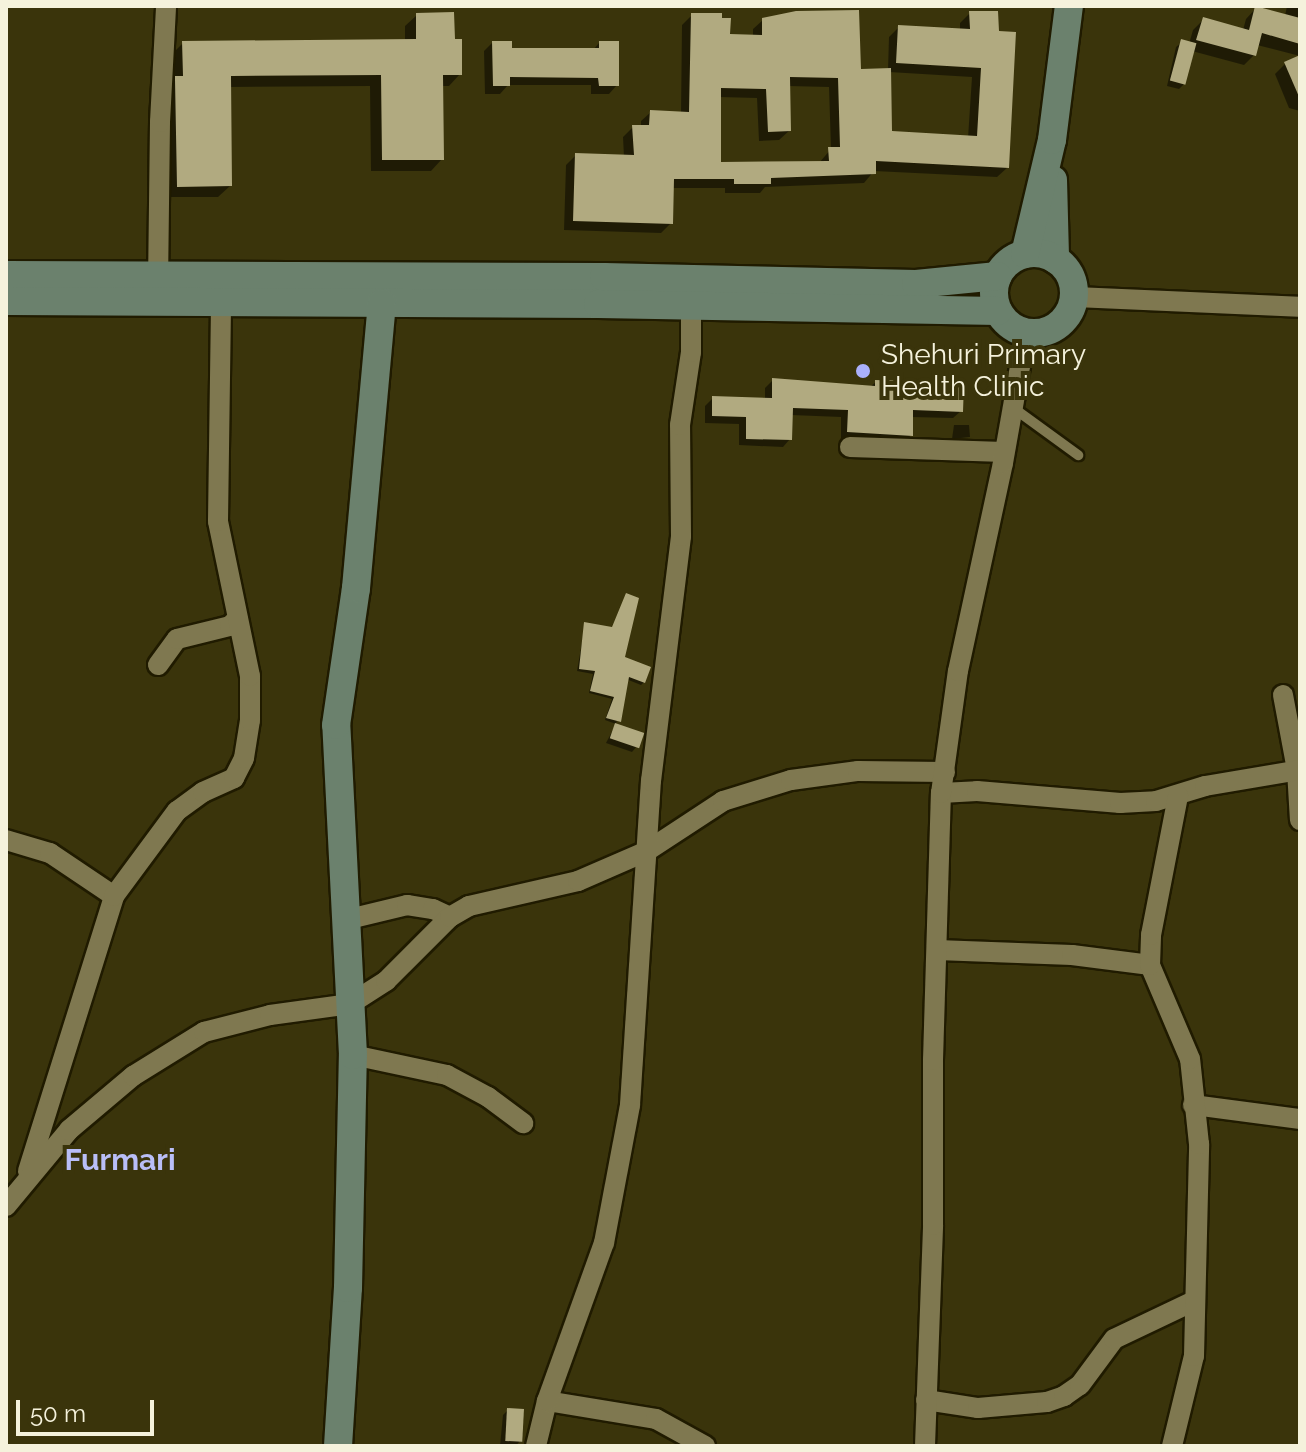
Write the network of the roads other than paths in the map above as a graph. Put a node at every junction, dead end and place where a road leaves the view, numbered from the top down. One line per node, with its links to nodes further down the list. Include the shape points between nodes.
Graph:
1 (166, 6): 8 (street)
2 (1069, 6): 3 (main road)
3 (1052, 140): 4 (main road); 5 (main road)
4 (1025, 254): 5 (main road); 7 (main road)
5 (1055, 259): 9 (main road, via 1070,275)
6 (6, 275): 8 (main road)
7 (998, 276): 8 (main road, via 916,284 588,276); 15 (main road)
8 (158, 287): 10 (main road); 11 (main road)
9 (1074, 297): 14 (street); 16 (main road, via 1058,325)
10 (221, 300): 12 (main road); 21 (street, via 218,521)
11 (6, 301)
12 (382, 303): 13 (main road); 33 (main road, via 356,588 336,725)
13 (691, 306): 15 (main road); 30 (street, via 691,352 680,425 681,536)
14 (1300, 307)
15 (998, 311): 16 (main road)
16 (1026, 332): 17 (street)
17 (1012, 407): 19 (street); 20 (lane)
18 (850, 447): 19 (street)
19 (1004, 452): 25 (street, via 958,671)
20 (1078, 455)
21 (238, 618): 22 (street, via 230,626 177,639); 31 (street, via 250,676 244,758 234,778 177,811)
22 (158, 665)
23 (1283, 695): 24 (street)
24 (1299, 770): 27 (street, via 1205,786); 28 (street)
25 (945, 772): 26 (street); 30 (street, via 858,771 791,780 723,801)
26 (941, 793): 27 (street, via 977,791 1120,803); 34 (street)
27 (1178, 796): 35 (street)
28 (1300, 820)
29 (6, 840): 31 (street, via 50,853)
30 (647, 851): 32 (street, via 578,881 499,897); 45 (street, via 630,1105 604,1243)
31 (114, 896): 41 (street)
32 (450, 917): 33 (street, via 407,905); 36 (street, via 386,981)
33 (345, 920): 36 (main road)
34 (937, 950): 35 (street, via 1072,955); 44 (street)
35 (1150, 965): 38 (street, via 1190,1059)
36 (350, 1004): 37 (main road); 41 (street, via 270,1015 204,1032 133,1076 69,1130)
37 (353, 1055): 40 (street, via 447,1075); 46 (main road)
38 (1193, 1105): 39 (street); 43 (street, via 1199,1144)
39 (1300, 1119)
40 (523, 1123)
41 (24, 1183): 42 (street)
42 (6, 1206)
43 (1194, 1301): 44 (street, via 1114,1339 1080,1385 1064,1396 978,1408); 50 (street, via 1194,1356)
44 (926, 1400): 49 (street)
45 (547, 1401): 47 (street); 48 (street, via 656,1419)
46 (338, 1446)
47 (536, 1446)
48 (705, 1446)
49 (925, 1446)
50 (1172, 1446)

